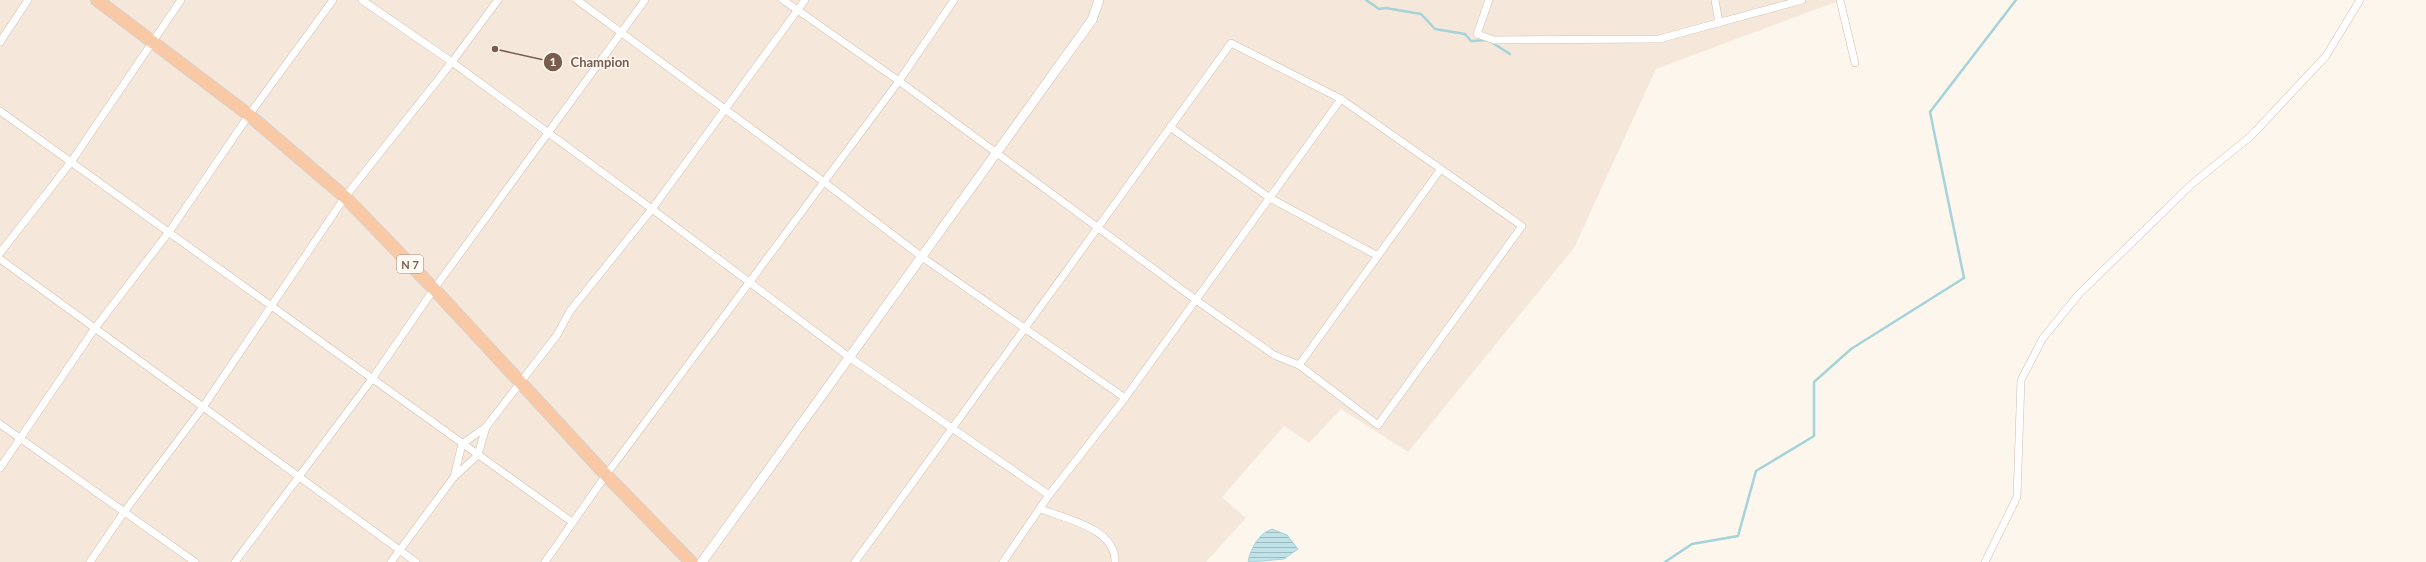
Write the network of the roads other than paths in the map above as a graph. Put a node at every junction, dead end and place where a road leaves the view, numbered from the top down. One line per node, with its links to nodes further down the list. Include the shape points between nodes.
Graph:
1 (28, 0): 22 (street)
2 (97, 0): 21 (highway, N 7)
3 (181, 0): 21 (street)
4 (333, 0): 29 (street)
5 (362, 0): 23 (street)
6 (498, 0): 23 (street)
7 (577, 0): 20 (street)
8 (645, 0): 20 (street)
9 (782, 0): 18 (street)
10 (805, 0): 18 (street)
11 (954, 0): 25 (street)
12 (1099, 0): 32 (street, via 1092,20)
13 (1489, 0): 19 (street, via 1477,34 1494,40 1659,39)
14 (1715, 0): 19 (street)
15 (1802, 0): 19 (street)
16 (1840, 0): 24 (street)
17 (2360, 0): 83 (street, via 2326,56 2262,125 2193,182 2079,294 2043,338 2020,380 2017,497)
18 (797, 11): 25 (street); 27 (street)
19 (1719, 23)
20 (622, 32): 27 (street); 31 (street)
21 (152, 40): 29 (highway, N 7); 33 (street)
22 (0, 42)
23 (452, 62): 31 (street); 36 (street)
24 (1855, 63)
25 (899, 81): 32 (street); 35 (street)
26 (1342, 99): 30 (street, via 1231,43); 34 (street); 37 (street)
27 (725, 109): 35 (street); 38 (street)
28 (0, 111): 33 (street)
29 (249, 115): 36 (highway, N 7); 40 (street)
30 (1170, 126): 37 (street); 39 (street)
31 (549, 134): 38 (street); 46 (street)
32 (996, 154): 39 (street); 42 (street)
33 (71, 162): 40 (street); 41 (street)
34 (1440, 170): 43 (street); 52 (street, via 1522,226 1378,425)
35 (824, 182): 42 (street); 45 (street)
36 (345, 197): 46 (highway, N 7); 48 (street)
37 (1270, 198): 43 (street); 47 (street)
38 (652, 209): 45 (street); 54 (street, via 570,311 557,335)
39 (1098, 226): 47 (street); 50 (street)
40 (169, 232): 48 (street); 49 (street)
41 (0, 253)
42 (922, 256): 50 (street); 51 (street)
43 (1378, 256): 52 (street)
44 (0, 259): 49 (street)
45 (750, 281): 51 (street); 64 (street)
46 (434, 289): 53 (street); 54 (highway, N 7)
47 (1196, 300): 52 (street, via 1274,355); 55 (street)
48 (272, 306): 53 (street); 56 (street)
49 (95, 328): 56 (street); 60 (street)
50 (1024, 329): 55 (street); 59 (street)
51 (849, 357): 59 (street); 79 (street)
52 (1300, 365)
53 (372, 379): 61 (street); 65 (street)
54 (520, 382): 58 (street); 64 (highway, N 7)
55 (1125, 398): 67 (street)
56 (203, 407): 65 (street); 69 (street)
57 (0, 424): 60 (street)
58 (486, 427): 61 (street); 62 (street)
59 (952, 430): 67 (street); 80 (street)
60 (20, 438): 63 (street); 69 (street)
61 (462, 444): 62 (street); 66 (street)
62 (478, 455): 66 (street); 70 (street)
63 (0, 468)
64 (606, 475): 70 (street); 78 (highway, N 7)
65 (300, 477): 71 (street); 74 (street)
66 (454, 477): 71 (street)
67 (1049, 495): 68 (street)
68 (1041, 509): 81 (street); 82 (street, via 1101,534 1112,548)
69 (124, 512): 72 (street); 73 (street)
70 (572, 522): 77 (street)
71 (400, 550): 75 (street); 76 (street)
72 (90, 562)
73 (195, 562)
74 (235, 562)
75 (391, 562)
76 (416, 562)
77 (545, 562)
78 (691, 562)
79 (702, 562)
80 (855, 562)
81 (1003, 562)
82 (1115, 562)
83 (1985, 562)

